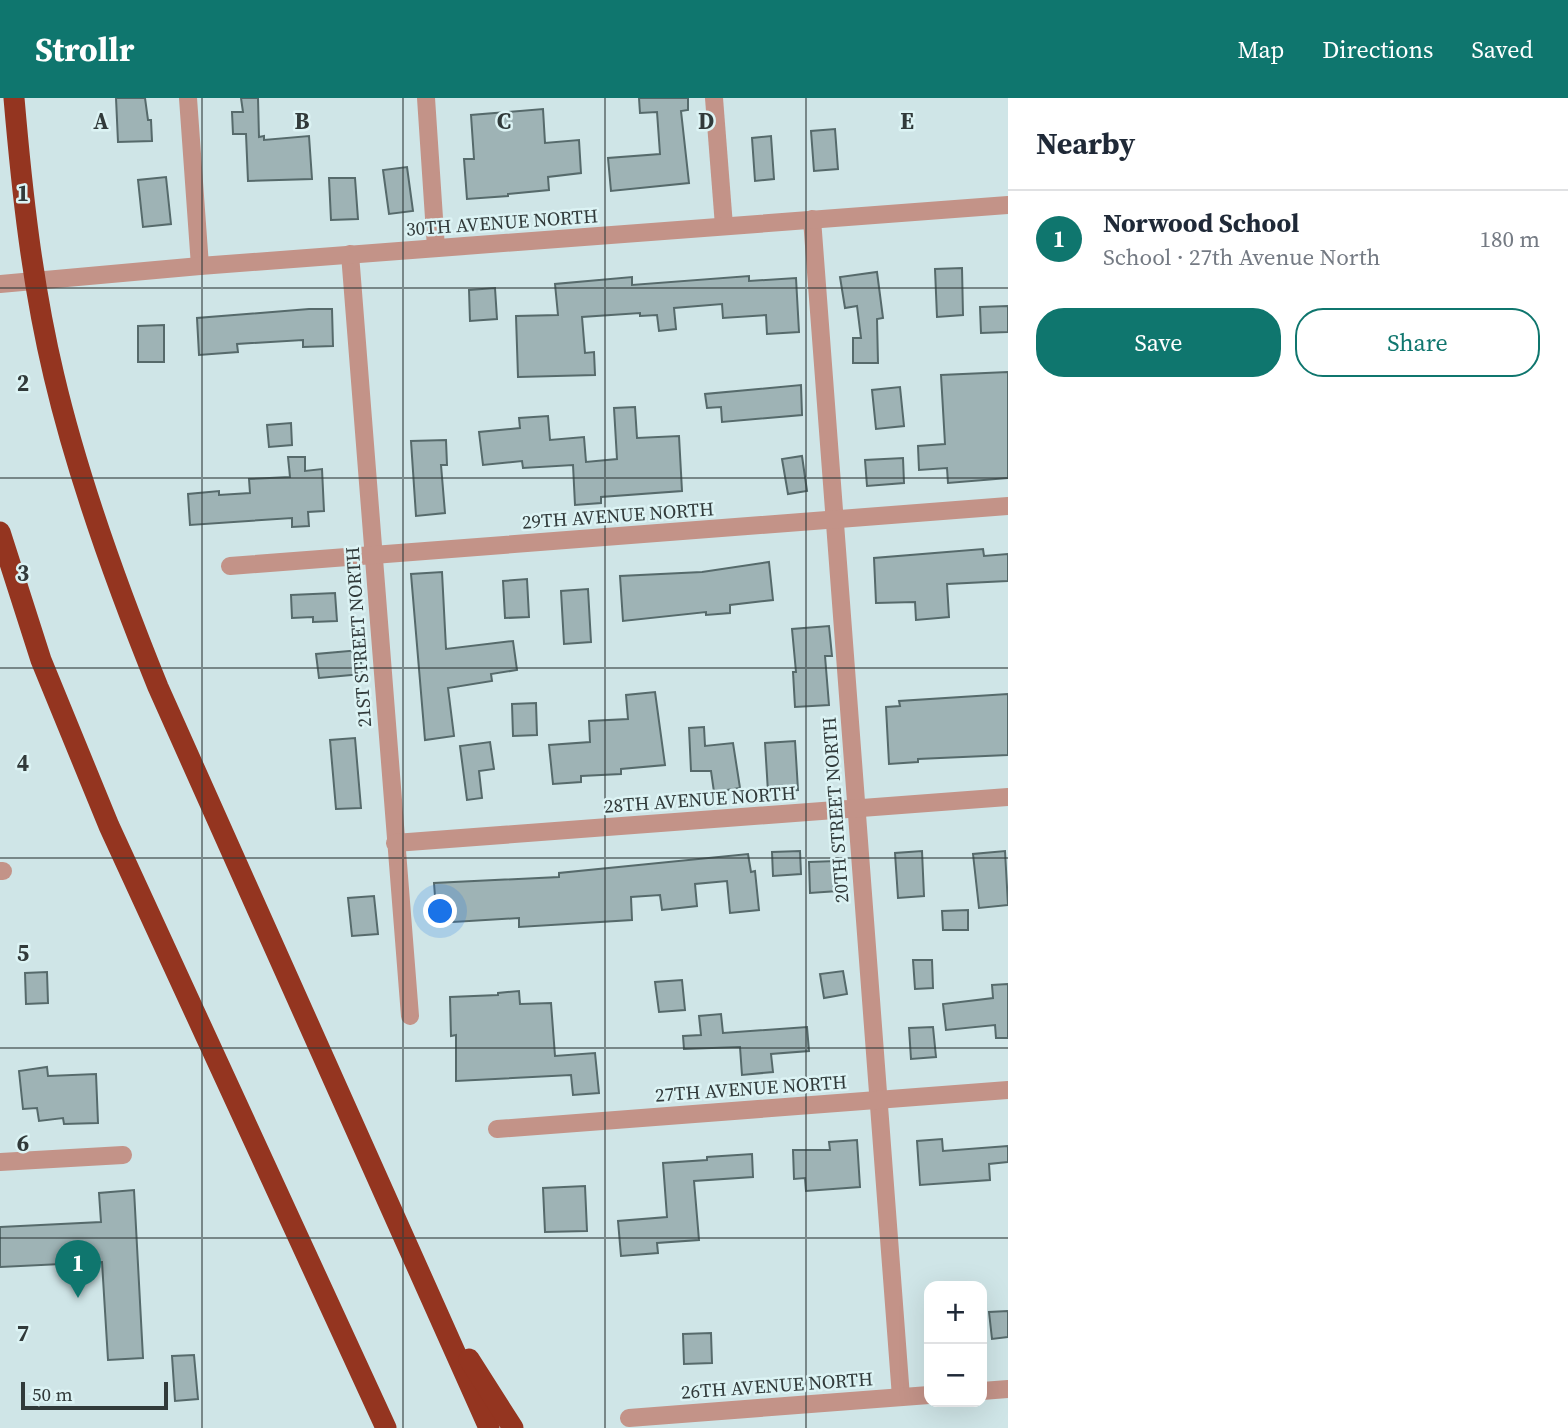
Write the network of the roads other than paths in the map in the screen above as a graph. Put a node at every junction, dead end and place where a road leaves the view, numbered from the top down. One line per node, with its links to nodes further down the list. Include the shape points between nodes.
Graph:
1 (14, 98): 26 (highway, via 34,277 54,374 73,449 125,606)
2 (187, 98): 10 (street)
3 (426, 98): 8 (street)
4 (715, 98): 7 (street)
5 (1008, 205): 6 (street, 30TH AVENUE NORTH)
6 (812, 219): 7 (street, 30TH AVENUE NORTH); 13 (street, 20TH STREET NORTH)
7 (724, 226): 8 (street, 30TH AVENUE NORTH)
8 (436, 248): 9 (street, 30TH AVENUE NORTH)
9 (351, 254): 10 (street, 30TH AVENUE NORTH); 15 (street, 21ST STREET NORTH)
10 (200, 266): 11 (street, 30TH AVENUE NORTH)
11 (0, 284)
12 (1008, 506): 13 (street, 29TH AVENUE NORTH)
13 (835, 519): 15 (street, 29TH AVENUE NORTH); 18 (street, 20TH STREET NORTH)
14 (0, 532): 27 (highway, via 41,660 109,826)
15 (373, 554): 16 (street, 29TH AVENUE NORTH); 19 (street, 21ST STREET NORTH)
16 (230, 566)
17 (1008, 797): 18 (street, 28TH AVENUE NORTH)
18 (856, 808): 19 (street, 28TH AVENUE NORTH); 22 (street, 20TH STREET NORTH)
19 (395, 843): 20 (street, 21ST STREET NORTH)
20 (410, 1016)
21 (1008, 1090): 22 (street, 27TH AVENUE NORTH)
22 (878, 1100): 23 (street, 27TH AVENUE NORTH); 31 (street, 20TH STREET NORTH)
23 (498, 1129)
24 (123, 1155): 25 (street)
25 (0, 1162)
26 (429, 1297): 35 (highway); 36 (highway)
27 (349, 1351): 33 (highway); 34 (highway)
28 (1008, 1389): 29 (street)
29 (987, 1391)
30 (924, 1395): 31 (street, 26TH AVENUE NORTH)
31 (901, 1397): 32 (street, 26TH AVENUE NORTH)
32 (629, 1418)
33 (373, 1428)
34 (386, 1428)
35 (489, 1428)
36 (513, 1428)

